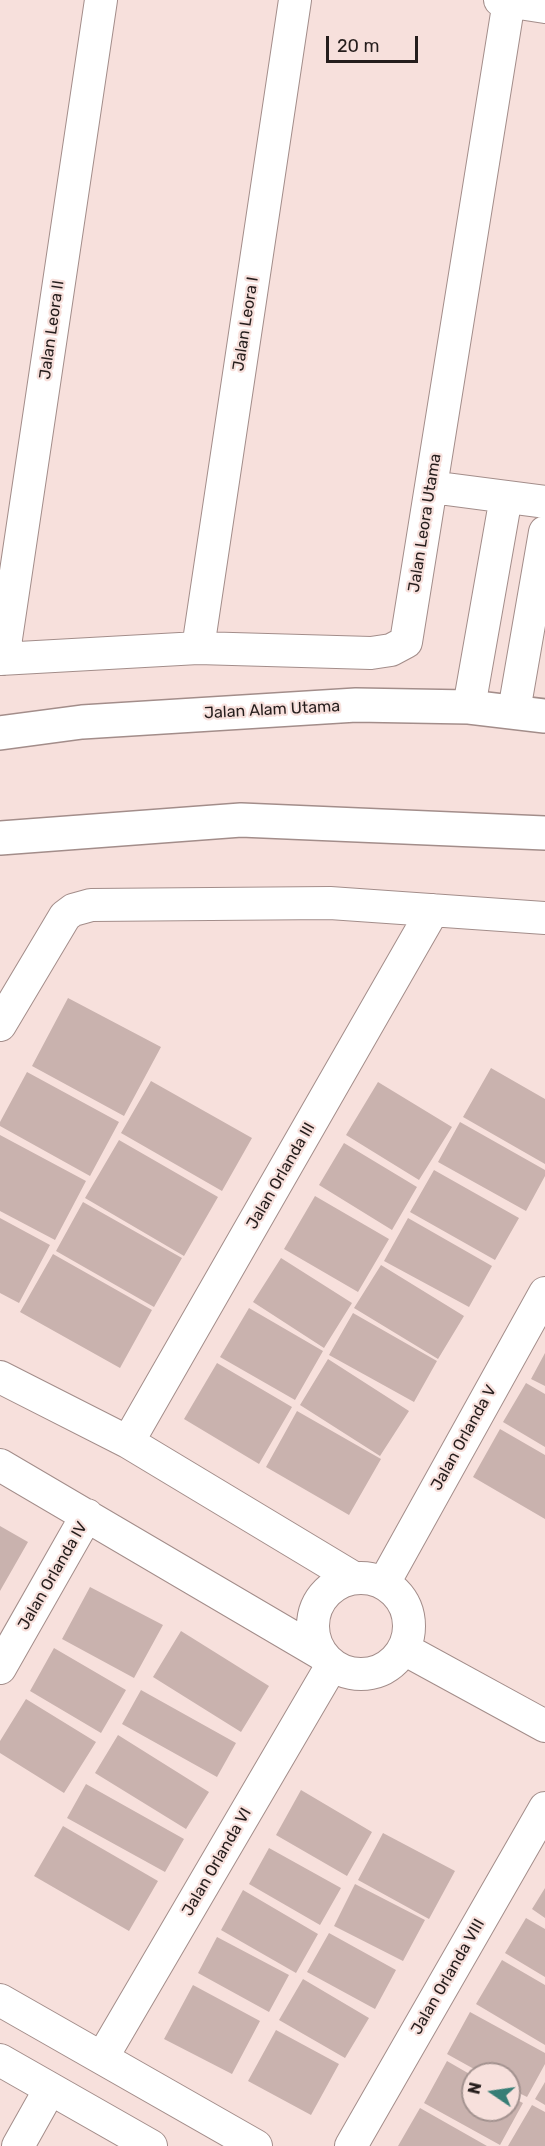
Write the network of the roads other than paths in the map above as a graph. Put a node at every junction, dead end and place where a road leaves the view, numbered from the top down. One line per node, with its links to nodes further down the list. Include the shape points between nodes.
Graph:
1 (101, 0): 10 (street, Jalan Leora II)
2 (295, 0): 9 (street, Jalan Leora I)
3 (504, 1): 4 (street, Jalan Leora Utama); 5 (street, Jalan Leora Utama)
4 (545, 7)
5 (431, 487): 6 (street); 9 (street, Jalan Leora Utama, via 406,642 391,650 371,653)
6 (506, 496): 7 (street); 11 (street)
7 (545, 502)
8 (545, 532): 12 (street)
9 (198, 648): 10 (street, Jalan Leora Utama)
10 (2, 659)
11 (469, 707): 12 (main road, Jalan Alam Utama); 13 (main road, Jalan Alam Utama, via 356,705 82,722)
12 (529, 714)
13 (0, 733)
14 (545, 833): 15 (main road, via 241,820)
15 (0, 838)
16 (433, 910): 17 (street); 18 (street, via 330,903 91,905 65,916); 21 (street, Jalan Orlanda III)
17 (545, 918)
18 (0, 1025)
19 (545, 1293): 24 (street, Jalan Orlanda V)
20 (0, 1377): 21 (street)
21 (128, 1442): 24 (street)
22 (0, 1465): 23 (street)
23 (87, 1515): 26 (street); 27 (street, Jalan Orlanda IV)
24 (369, 1580): 25 (street, via 396,1592 405,1604 410,1619); 26 (street, via 339,1583 318,1604 314,1638)
25 (404, 1649): 26 (street, via 394,1663 380,1672 363,1675 346,1673); 28 (street)
26 (326, 1659): 31 (street, Jalan Orlanda VI)
27 (0, 1668)
28 (545, 1726)
29 (545, 1808): 37 (street, Jalan Orlanda VIII)
30 (0, 2000): 31 (street)
31 (102, 2058): 36 (street)
32 (0, 2060): 33 (street)
33 (50, 2089): 34 (street); 35 (street)
34 (18, 2146)
35 (151, 2146)
36 (256, 2146)
37 (351, 2146)

